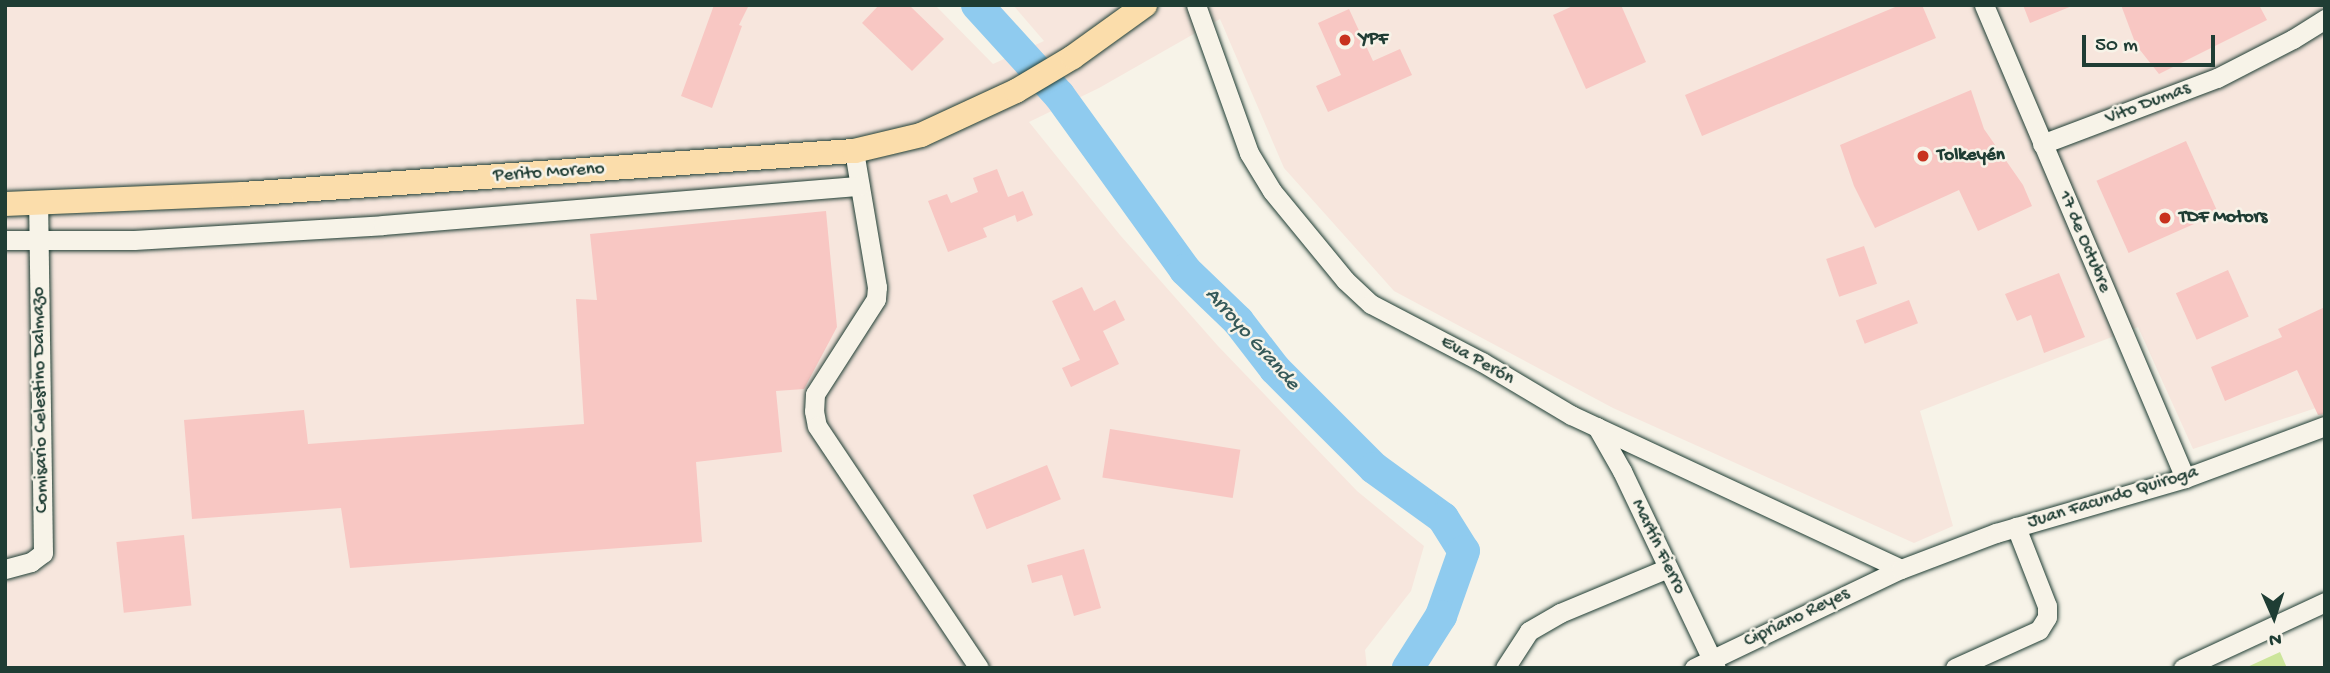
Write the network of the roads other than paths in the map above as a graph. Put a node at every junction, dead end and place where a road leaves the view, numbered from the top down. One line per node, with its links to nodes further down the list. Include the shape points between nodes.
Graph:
1 (1145, 5): 6 (main road, Perito Moreno, via 1016,91 921,135)
2 (1196, 5): 13 (street, Eva Perón, via 1249,153 1272,191 1345,280 1371,304)
3 (1984, 5): 5 (street, 17 de Octubre)
4 (2325, 19): 5 (street, Vito Dumas, via 2217,78)
5 (2042, 144): 14 (street, 17 de Octubre)
6 (854, 151): 7 (street); 9 (main road, Perito Moreno)
7 (859, 186): 11 (street, via 383,225 134,240); 21 (street, via 876,299 815,394 817,426)
8 (5, 204): 9 (main road, Perito Moreno)
9 (38, 205): 11 (street, Comisario Celestino Dalmazo)
10 (5, 240): 11 (street)
11 (39, 240): 17 (street, Comisario Celestino Dalmazo, via 43,553 31,562)
12 (2325, 426): 14 (street, Juan Facundo Quiroga)
13 (1597, 427): 16 (street, Martín Fierro); 18 (street, Eva Perón)
14 (2185, 478): 15 (street, Juan Facundo Quiroga)
15 (2016, 527): 18 (street, Juan Facundo Quiroga); 24 (street, via 2047,606 2047,617 2039,630)
16 (1668, 568): 20 (street, Martín Fierro); 22 (street, via 1560,613 1529,631)
17 (5, 569)
18 (1901, 569): 20 (street, Cipriano Reyes)
19 (2325, 602): 25 (street)
20 (1714, 664): 23 (street, Cipriano Reyes)
21 (979, 668)
22 (1505, 668)
23 (1694, 668)
24 (1955, 668)
25 (2183, 668)

